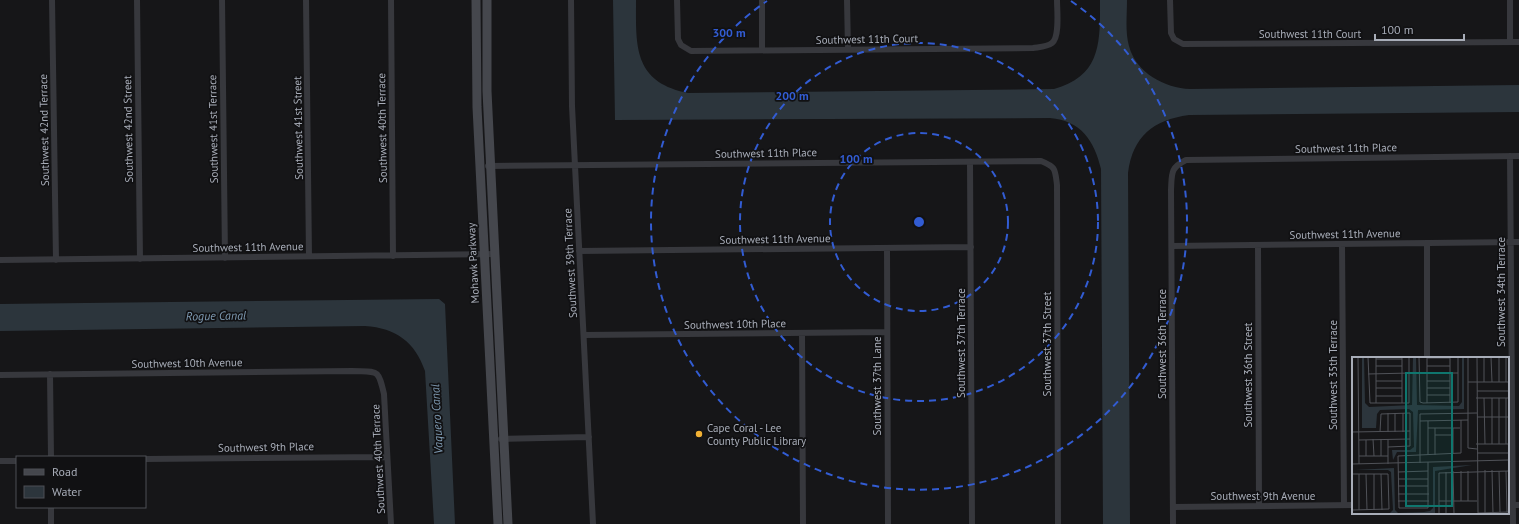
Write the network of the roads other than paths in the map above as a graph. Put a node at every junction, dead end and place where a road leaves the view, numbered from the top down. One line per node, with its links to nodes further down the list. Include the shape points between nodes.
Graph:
1 (52, 0): 43 (street, Southwest 42nd Terrace)
2 (137, 0): 41 (street, Southwest 42nd Street)
3 (222, 0): 40 (street, Southwest 41st Terrace)
4 (306, 0): 38 (street, Southwest 41st Street)
5 (391, 0): 39 (street, Southwest 40th Terrace)
6 (476, 0): 25 (street, Mohawk Parkway)
7 (487, 0): 26 (street, Mohawk Parkway)
8 (571, 0): 22 (street, Southwest 39th Terrace)
9 (677, 0): 18 (street, Southwest 11th Court, via 678,39 681,45 691,51)
10 (762, 0): 18 (street)
11 (847, 0): 17 (street)
12 (1057, 0): 17 (street, Southwest 11th Court, via 1056,34 1053,43 1047,46)
13 (1170, 0): 15 (street, Southwest 11th Court, via 1171,33 1174,39 1184,44)
14 (1510, 0): 15 (street)
15 (1510, 42): 16 (street, Southwest 11th Court)
16 (1519, 42)
17 (848, 49): 18 (street, Southwest 11th Court)
18 (762, 50)
19 (1510, 156): 20 (street, Southwest 11th Place); 24 (street, Southwest 11th Place, via 1186,160); 27 (street, Southwest 34th Terrace)
20 (1519, 156)
21 (970, 162): 22 (street, Southwest 11th Place); 23 (street, Southwest 11th Place, via 1041,161); 33 (street, Southwest 37th Terrace)
22 (575, 165): 26 (street, Southwest 11th Place); 35 (street, Southwest 39th Terrace)
23 (1052, 165): 73 (street, Southwest 37th Street, via 1056,171 1057,185)
24 (1175, 165): 32 (street, Southwest 36th Terrace, via 1172,172)
25 (480, 166): 26 (street, Southwest 11th Place); 36 (street, Mohawk Parkway)
26 (491, 166): 37 (street, Mohawk Parkway)
27 (1511, 242): 28 (street, Southwest 11th Avenue); 29 (street, Southwest 11th Avenue); 60 (street, Southwest 34th Terrace)
28 (1519, 242)
29 (1427, 243): 30 (street, Southwest 11th Avenue); 47 (street)
30 (1342, 244): 31 (street, Southwest 11th Avenue); 59 (street, Southwest 35th Terrace)
31 (1258, 245): 32 (street, Southwest 11th Avenue); 61 (street, Southwest 36th Street)
32 (1172, 246): 63 (street, Southwest 36th Terrace)
33 (971, 247): 34 (street, Southwest 11th Avenue); 72 (street, Southwest 37th Terrace)
34 (887, 248): 35 (street, Southwest 11th Avenue); 44 (street, Southwest 37th Lane)
35 (580, 251): 46 (street, Southwest 39th Terrace)
36 (484, 254): 37 (street, Southwest 11th Avenue); 39 (street, Southwest 11th Avenue); 52 (street, Mohawk Parkway)
37 (496, 254): 53 (street, Mohawk Parkway)
38 (309, 256): 39 (street, Southwest 11th Avenue); 40 (street, Southwest 11th Avenue)
39 (393, 256)
40 (225, 258): 41 (street, Southwest 11th Avenue)
41 (140, 259): 43 (street, Southwest 11th Avenue)
42 (0, 260): 43 (street, Southwest 11th Avenue)
43 (56, 260)
44 (887, 332): 45 (street, Southwest 10th Place); 71 (street, Southwest 37th Lane)
45 (802, 333): 46 (street, Southwest 10th Place); 70 (street)
46 (584, 336): 51 (street, Southwest 39th Terrace)
47 (1427, 357)
48 (374, 372): 49 (street, Southwest 10th Avenue, via 352,370); 55 (street, Southwest 40th Terrace, via 380,377 384,394)
49 (50, 374): 50 (street, Southwest 10th Avenue); 54 (street)
50 (0, 375)
51 (589, 437): 53 (street); 69 (street, Southwest 39th Terrace)
52 (494, 439): 53 (street); 67 (street, Mohawk Parkway)
53 (504, 439): 68 (street, Mohawk Parkway)
54 (51, 456)
55 (387, 457): 56 (street, Southwest 9th Place); 66 (street, Southwest 40th Terrace)
56 (146, 459)
57 (16, 460): 58 (street)
58 (0, 461)
59 (1344, 505): 61 (street, Southwest 9th Avenue); 62 (street, Southwest 9th Avenue)
60 (1513, 505): 75 (street, Southwest 34th Terrace)
61 (1259, 506): 63 (street, Southwest 9th Avenue)
62 (1352, 506)
63 (1173, 507): 74 (street, Southwest 36th Terrace)
64 (51, 508): 65 (street)
65 (51, 524)
66 (391, 524)
67 (498, 524)
68 (508, 524)
69 (593, 524)
70 (803, 524)
71 (888, 524)
72 (972, 524)
73 (1058, 524)
74 (1173, 524)
75 (1512, 524)

